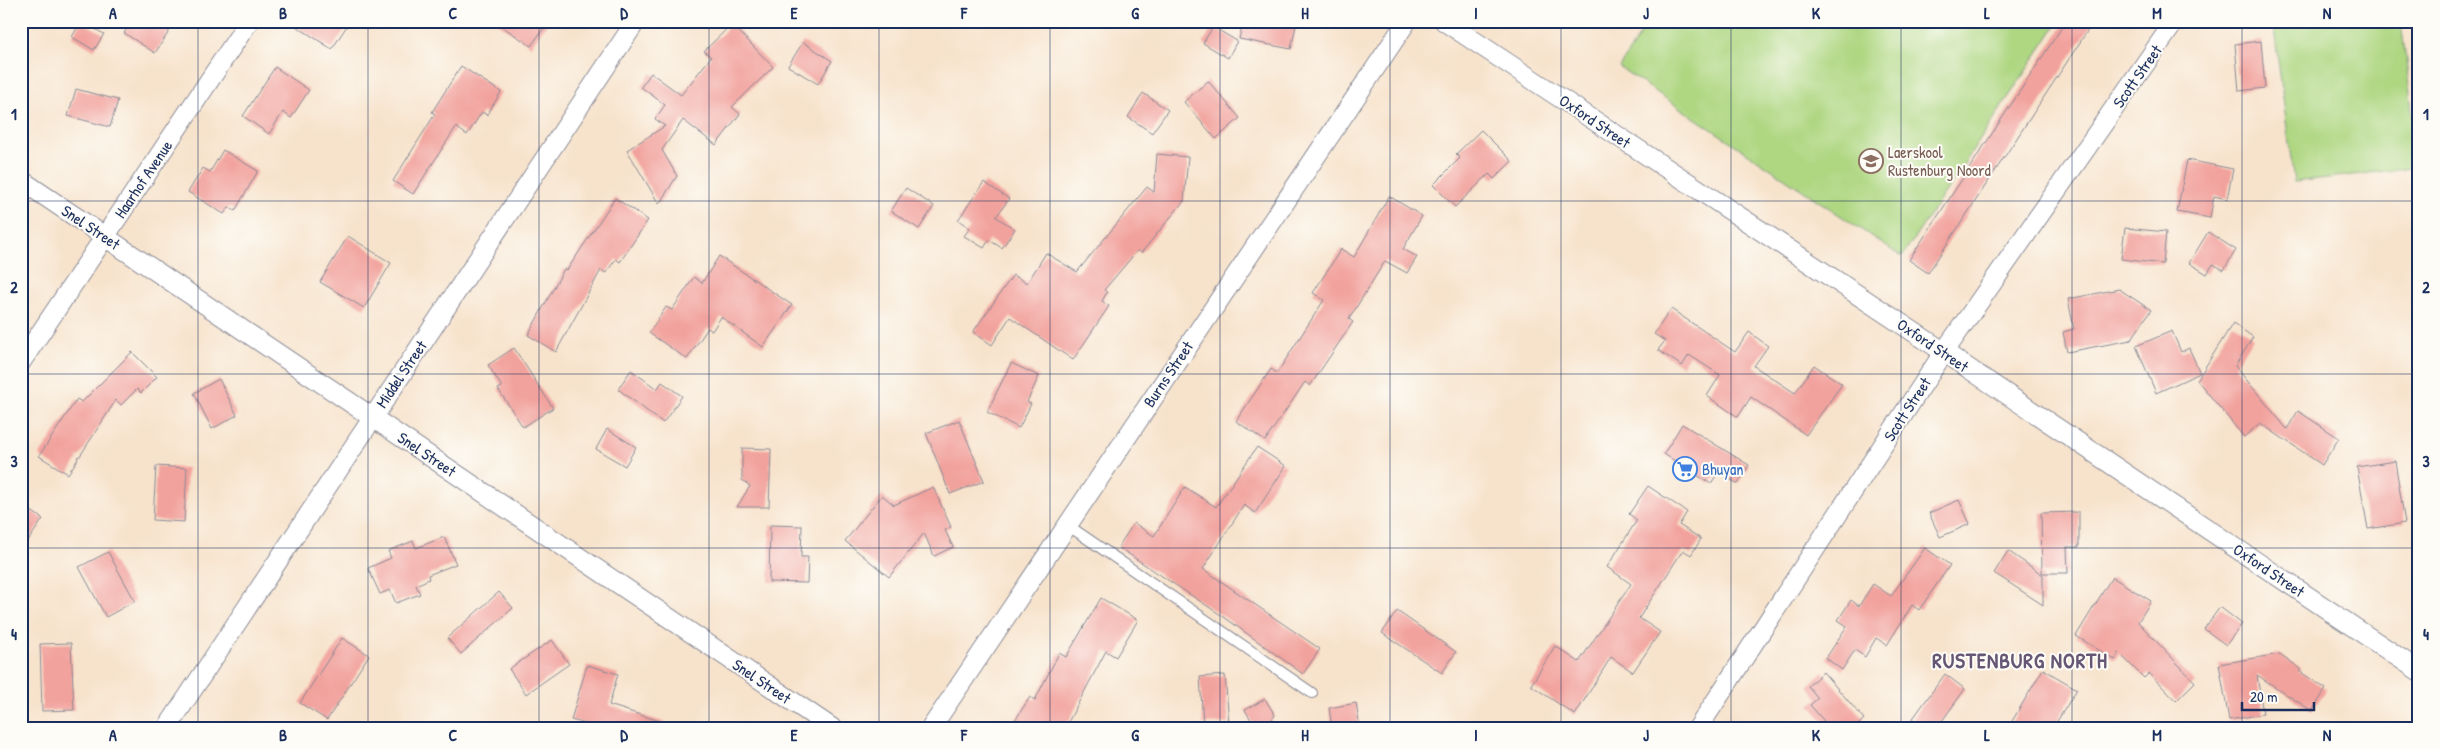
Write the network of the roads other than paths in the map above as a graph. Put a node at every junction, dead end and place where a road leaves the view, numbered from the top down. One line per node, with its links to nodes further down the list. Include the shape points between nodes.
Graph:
1 (249, 21): 7 (street, Haarhof Avenue)
2 (636, 21): 10 (street, Middel Street)
3 (1407, 21): 11 (street, Burns Street)
4 (1444, 21): 8 (street, Oxford Street)
5 (2175, 21): 8 (street, Scott Street)
6 (21, 180): 7 (street, Snel Street)
7 (105, 237): 9 (street, Haarhof Avenue); 10 (street, Snel Street)
8 (1944, 352): 12 (street, Oxford Street); 17 (street, Scott Street)
9 (21, 362)
10 (372, 417): 14 (street, Middel Street); 15 (street, Snel Street)
11 (1066, 524): 13 (lane); 16 (street, Burns Street)
12 (2419, 671)
13 (1312, 693)
14 (167, 728)
15 (832, 728)
16 (931, 728)
17 (1698, 728)

